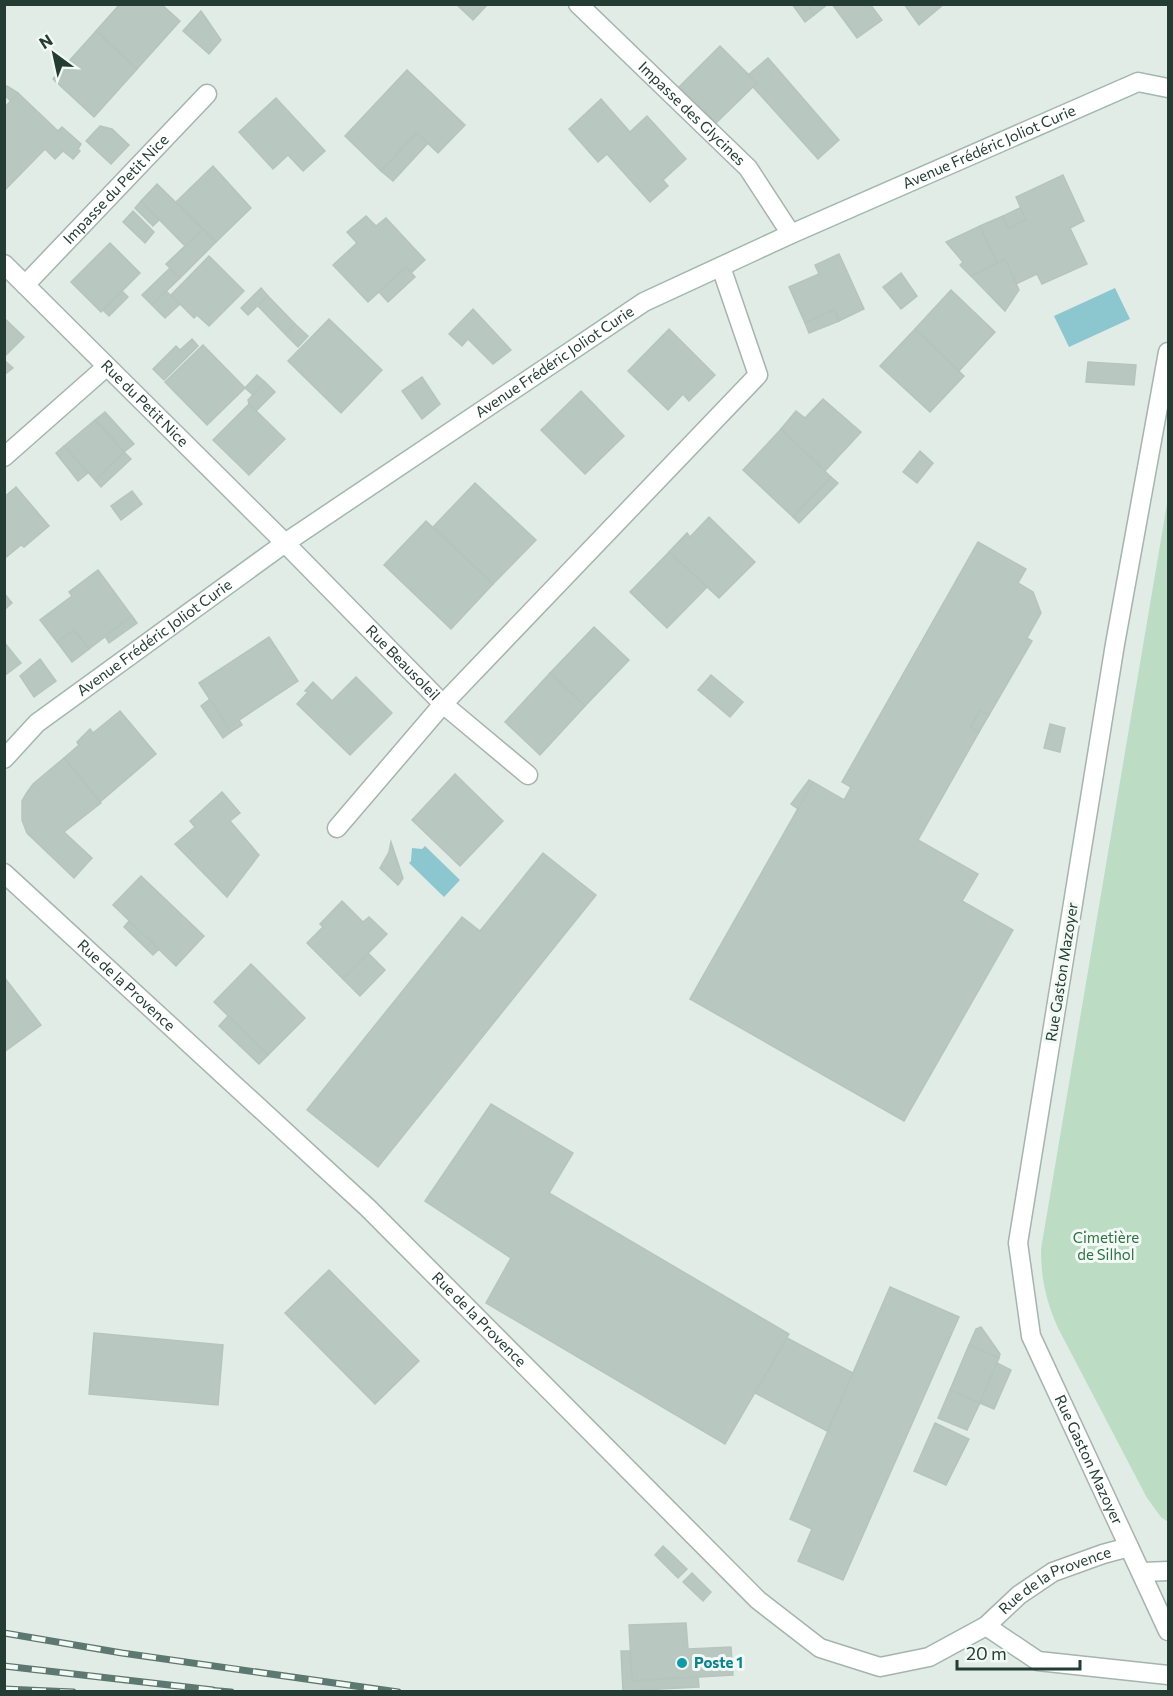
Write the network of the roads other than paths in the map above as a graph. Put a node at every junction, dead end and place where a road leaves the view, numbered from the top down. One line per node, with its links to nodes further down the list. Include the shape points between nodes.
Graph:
1 (578, 4): 4 (street, Impasse des Glycines, via 748,168)
2 (1168, 88): 4 (street, Avenue Frédéric Joliot Curie, via 1138,82)
3 (207, 94): 7 (street, Impasse du Petit Nice)
4 (791, 234): 6 (street, Avenue Frédéric Joliot Curie)
5 (4, 264): 7 (street, Rue du Petit Nice)
6 (721, 267): 11 (street, Avenue Frédéric Joliot Curie, via 644,302); 12 (street, via 758,375)
7 (25, 285): 9 (street, Rue du Petit Nice)
8 (1168, 352): 17 (street, Rue Gaston Mazoyer, via 1115,644 1018,1243 1031,1336)
9 (106, 367): 10 (street); 11 (street, Rue du Petit Nice)
10 (4, 457)
11 (285, 543): 12 (street, Rue Beausoleil); 13 (street, Avenue Frédéric Joliot Curie, via 37,723)
12 (443, 704): 14 (street, Rue Beausoleil); 15 (street)
13 (4, 759)
14 (528, 775)
15 (337, 828)
16 (4, 873): 20 (street, Rue de la Provence, via 368,1208 758,1600 820,1648 880,1667 929,1657)
17 (1129, 1546): 19 (street, Rue Gaston Mazoyer); 20 (street, Rue de la Provence, via 1053,1572 1019,1595)
18 (1168, 1571): 19 (street)
19 (1142, 1572): 21 (street, Rue Gaston Mazoyer)
20 (986, 1626): 22 (street, Rue de la Provence, via 1038,1661)
21 (1168, 1631)
22 (1168, 1675)

